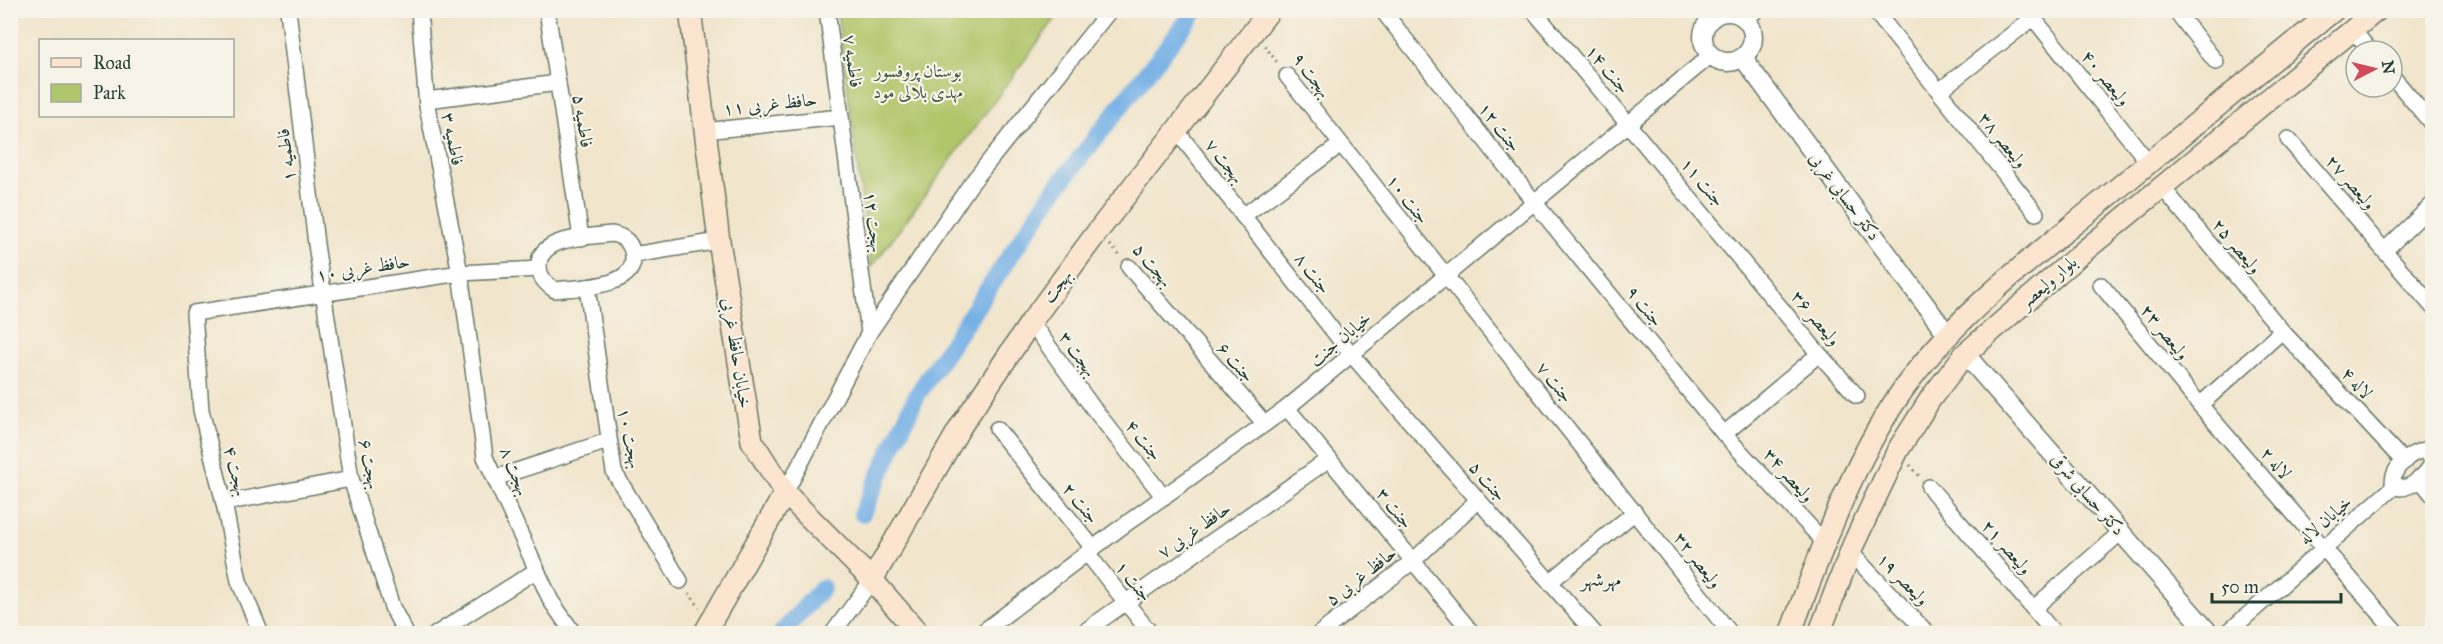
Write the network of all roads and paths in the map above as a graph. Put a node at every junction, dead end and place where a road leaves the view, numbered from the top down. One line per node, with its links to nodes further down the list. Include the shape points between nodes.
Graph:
1 (288, 10): 55 (street, فاطمیه ۱)
2 (419, 10): 27 (street, فاطمیه ۳)
3 (547, 10): 24 (street, فاطمیه ۵)
4 (690, 10): 32 (main road, خیابان حافظ غربی)
5 (827, 10): 28 (street, فاطمیه ۷)
6 (1110, 10): 61 (street, via 970,185)
7 (1270, 10): 17 (main road, بهجت)
8 (1533, 10): 30 (street, جنت ۱۴)
9 (1875, 10): 26 (street, ولیعصر ۳۸)
10 (2175, 10): 22 (street)
11 (2377, 10): 18 (main road, بلوار ولیعصر)
12 (2334, 11): 35 (main road, بلوار ولیعصر)
13 (1386, 12): 37 (street, جنت ۱۲)
14 (1710, 14): 16 (street); 20 (street, via 1703,32)
15 (2030, 14): 26 (street); 35 (street, ولیعصر ۴۰)
16 (1751, 15): 21 (street, via 1753,34)
17 (1253, 29): 23 (path, بهجت ۹); 31 (main road, بهجت)
18 (2353, 30): 19 (street); 36 (main road, بلوار ولیعصر)
19 (2360, 39)
20 (1710, 56): 21 (street, via 1730,63); 30 (street, خیابان جنت)
21 (1743, 58): 62 (street, دکتر حسابی غربی)
22 (2216, 62)
23 (1287, 76): 34 (street, بهجت ۹)
24 (558, 83): 27 (street); 42 (street, فاطمیه ۵)
25 (2404, 90): 29 (street)
26 (1939, 92): 39 (street, ولیعصر ۳۸)
27 (427, 100): 50 (street, فاطمیه ۳)
28 (841, 117): 32 (street, حافظ غربی ۱۱); 61 (street, بهجت ۱۲)
29 (2433, 124)
30 (1629, 125): 37 (street, خیابان جنت); 46 (street, جنت ۱۱)
31 (1176, 130): 40 (street, بهجت ۷); 41 (main road, بهجت)
32 (704, 131): 43 (main road, خیابان حافظ غربی)
33 (2288, 139): 44 (street, ولیعصر ۲۷)
34 (1340, 144): 40 (street); 51 (street, جنت ۱۰)
35 (2149, 163): 49 (main road, بلوار ولیعصر)
36 (2162, 187): 54 (main road, بلوار ولیعصر); 60 (street, ولیعصر ۲۵)
37 (1535, 203): 51 (street, خیابان جنت); 74 (street, جنت ۹)
38 (2433, 205): 44 (street)
39 (2036, 213)
40 (1243, 216): 65 (street, جنت ۸)
41 (1098, 231): 47 (path, بهجت ۵); 58 (main road, بهجت)
42 (581, 238): 45 (street, via 620,236 631,246); 48 (street, via 554,243 544,251)
43 (719, 242): 45 (street); 85 (main road, خیابان حافظ غربی, via 752,441)
44 (2385, 250): 56 (street, ولیعصر ۲۷)
45 (633, 255): 53 (street, via 632,265 617,281)
46 (1746, 265): 63 (street, ولیعصر ۳۶)
47 (1129, 267): 59 (street, بهجت ۵)
48 (539, 269): 50 (street, حافظ غربی ۱۰); 53 (street, via 547,285 555,290)
49 (2018, 272): 54 (main road, via 2019,293); 62 (main road, بلوار ولیعصر)
50 (460, 273): 55 (street, حافظ غربی ۱۰); 80 (street, بهجت ۸, via 485,457)
51 (1446, 277): 65 (street, خیابان جنت); 90 (street, جنت ۷)
52 (2101, 285): 69 (street, ولیعصر ۲۳)
53 (587, 286): 75 (street, بهجت ۱۰)
54 (2035, 293): 64 (main road, بلوار ولیعصر)
55 (325, 294): 57 (street, حافظ غربی ۱۰); 82 (street, بهجت ۶)
56 (2433, 306)
57 (194, 313): 89 (street, بهجت ۴, via 201,410)
58 (1030, 322): 70 (street, بهجت ۳); 98 (main road, بهجت, via 961,426)
59 (1178, 325): 72 (street, جنت ۶)
60 (2282, 331): 69 (street); 79 (street, لاله ۴)
61 (869, 333): 85 (street)
62 (1947, 334): 64 (main road); 66 (main road, بلوار ولیعصر)
63 (1819, 354): 67 (street, ولیعصر ۳۶); 74 (street)
64 (1965, 354): 68 (main road, بلوار ولیعصر); 91 (street, دکتر حسابی شرقی)
65 (1352, 355): 71 (street, خیابان جنت); 88 (street, جنت ۵)
66 (1909, 381): 68 (main road, via 1928,386); 92 (main road, بلوار ولیعصر, via 1874,434)
67 (1857, 396)
68 (1931, 398): 76 (main road, بلوار ولیعصر)
69 (2200, 405): 93 (street, لاله ۲)
70 (1093, 408): 87 (street, جنت ۴)
71 (1287, 408): 72 (street, خیابان جنت); 78 (street, جنت ۳)
72 (1265, 424): 87 (street, خیابان جنت)
73 (997, 429): 94 (street, جنت ۲)
74 (1724, 434): 92 (street, ولیعصر ۳۴)
75 (608, 441): 80 (street); 99 (street, بهجت ۱۰, via 614,472)
76 (1898, 450): 84 (path); 95 (main road, بلوار ولیعصر)
77 (2432, 457): 79 (street, via 2424,450 2418,451); 81 (street)
78 (1329, 459): 96 (street, جنت ۳); 101 (street, حافظ غربی ۷)
79 (2404, 462): 83 (street, via 2395,470)
80 (495, 478): 97 (street, بهجت ۸)
81 (2419, 478): 83 (street, via 2406,488); 86 (street)
82 (351, 479): 89 (street); 105 (street, بهجت ۶, via 393,607)
83 (2396, 486): 93 (street, خیابان لاله)
84 (1929, 487): 102 (street, ولیعصر ۲۱)
85 (785, 494): 98 (main road, خیابان حافظ غربی); 103 (main road)
86 (2433, 494)
87 (1164, 496): 94 (street, خیابان جنت)
88 (1478, 500): 96 (street, حافظ غربی ۵); 100 (street, جنت ۵)
89 (224, 503): 104 (street, بهجت ۴, via 239,580)
90 (1635, 512): 100 (street); 116 (street, ولیعصر ۳۲)
91 (2121, 532): 102 (street); 121 (street, دکتر حسابی شرقی)
92 (1825, 543): 117 (main road, بلوار ولیعصر)
93 (2323, 547): 122 (street, خیابان لاله); 123 (street, لاله ۲)
94 (1090, 550): 101 (street, جنت ۱); 110 (street, خیابان جنت)
95 (1850, 552): 118 (main road, بلوار ولیعصر); 119 (street, ولیعصر ۱۹)
96 (1413, 561): 113 (street, حافظ غربی ۵); 114 (street, جنت ۳)
97 (537, 570): 106 (street); 107 (street, بهجت ۸, via 551,601)
98 (872, 580): 108 (street); 109 (main road, خیابان حافظ غربی)
99 (680, 581): 103 (path)
100 (1550, 582): 115 (street, جنت ۵)
101 (1126, 602): 111 (street, حافظ غربی ۷); 112 (street, جنت ۱)
102 (2034, 608): 120 (street, ولیعصر ۲۱)
103 (707, 628)
104 (261, 633)
105 (406, 633)
106 (436, 633)
107 (574, 633)
108 (832, 633)
109 (919, 633)
110 (981, 633)
111 (1081, 633)
112 (1151, 633)
113 (1319, 633)
114 (1473, 633)
115 (1595, 633)
116 (1731, 633)
117 (1790, 633)
118 (1819, 633)
119 (1928, 633)
120 (2055, 633)
121 (2210, 633)
122 (2226, 633)
123 (2398, 633)

